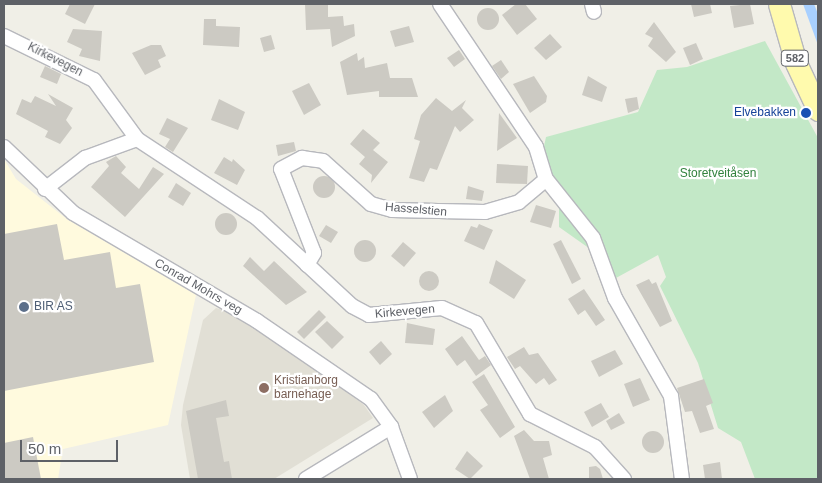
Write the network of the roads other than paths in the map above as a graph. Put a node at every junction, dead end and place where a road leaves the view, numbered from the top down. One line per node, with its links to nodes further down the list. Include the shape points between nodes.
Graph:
1 (440, 4): 7 (street, via 536,146)
2 (779, 4): 4 (main road, 582, via 796,63)
3 (4, 36): 5 (street, Kirkevegen, via 94,80)
4 (818, 110)
5 (137, 139): 8 (street, via 85,158); 9 (street, Kirkevegen, via 257,218)
6 (4, 147): 8 (street, Conrad Mohrs veg)
7 (546, 179): 9 (street, Hasselstien, via 518,202 485,212 392,210 371,204 323,161 302,158 281,169 314,253); 14 (street, via 593,238 615,298 671,396)
8 (45, 189): 10 (street, Conrad Mohrs veg, via 81,218 257,321 362,392)
9 (307, 265): 13 (street, Kirkevegen, via 336,294 369,315 442,308 476,323 530,414 595,447)
10 (390, 427): 11 (street); 12 (street, Conrad Mohrs veg)
11 (306, 479)
12 (410, 479)
13 (624, 479)
14 (682, 479)

